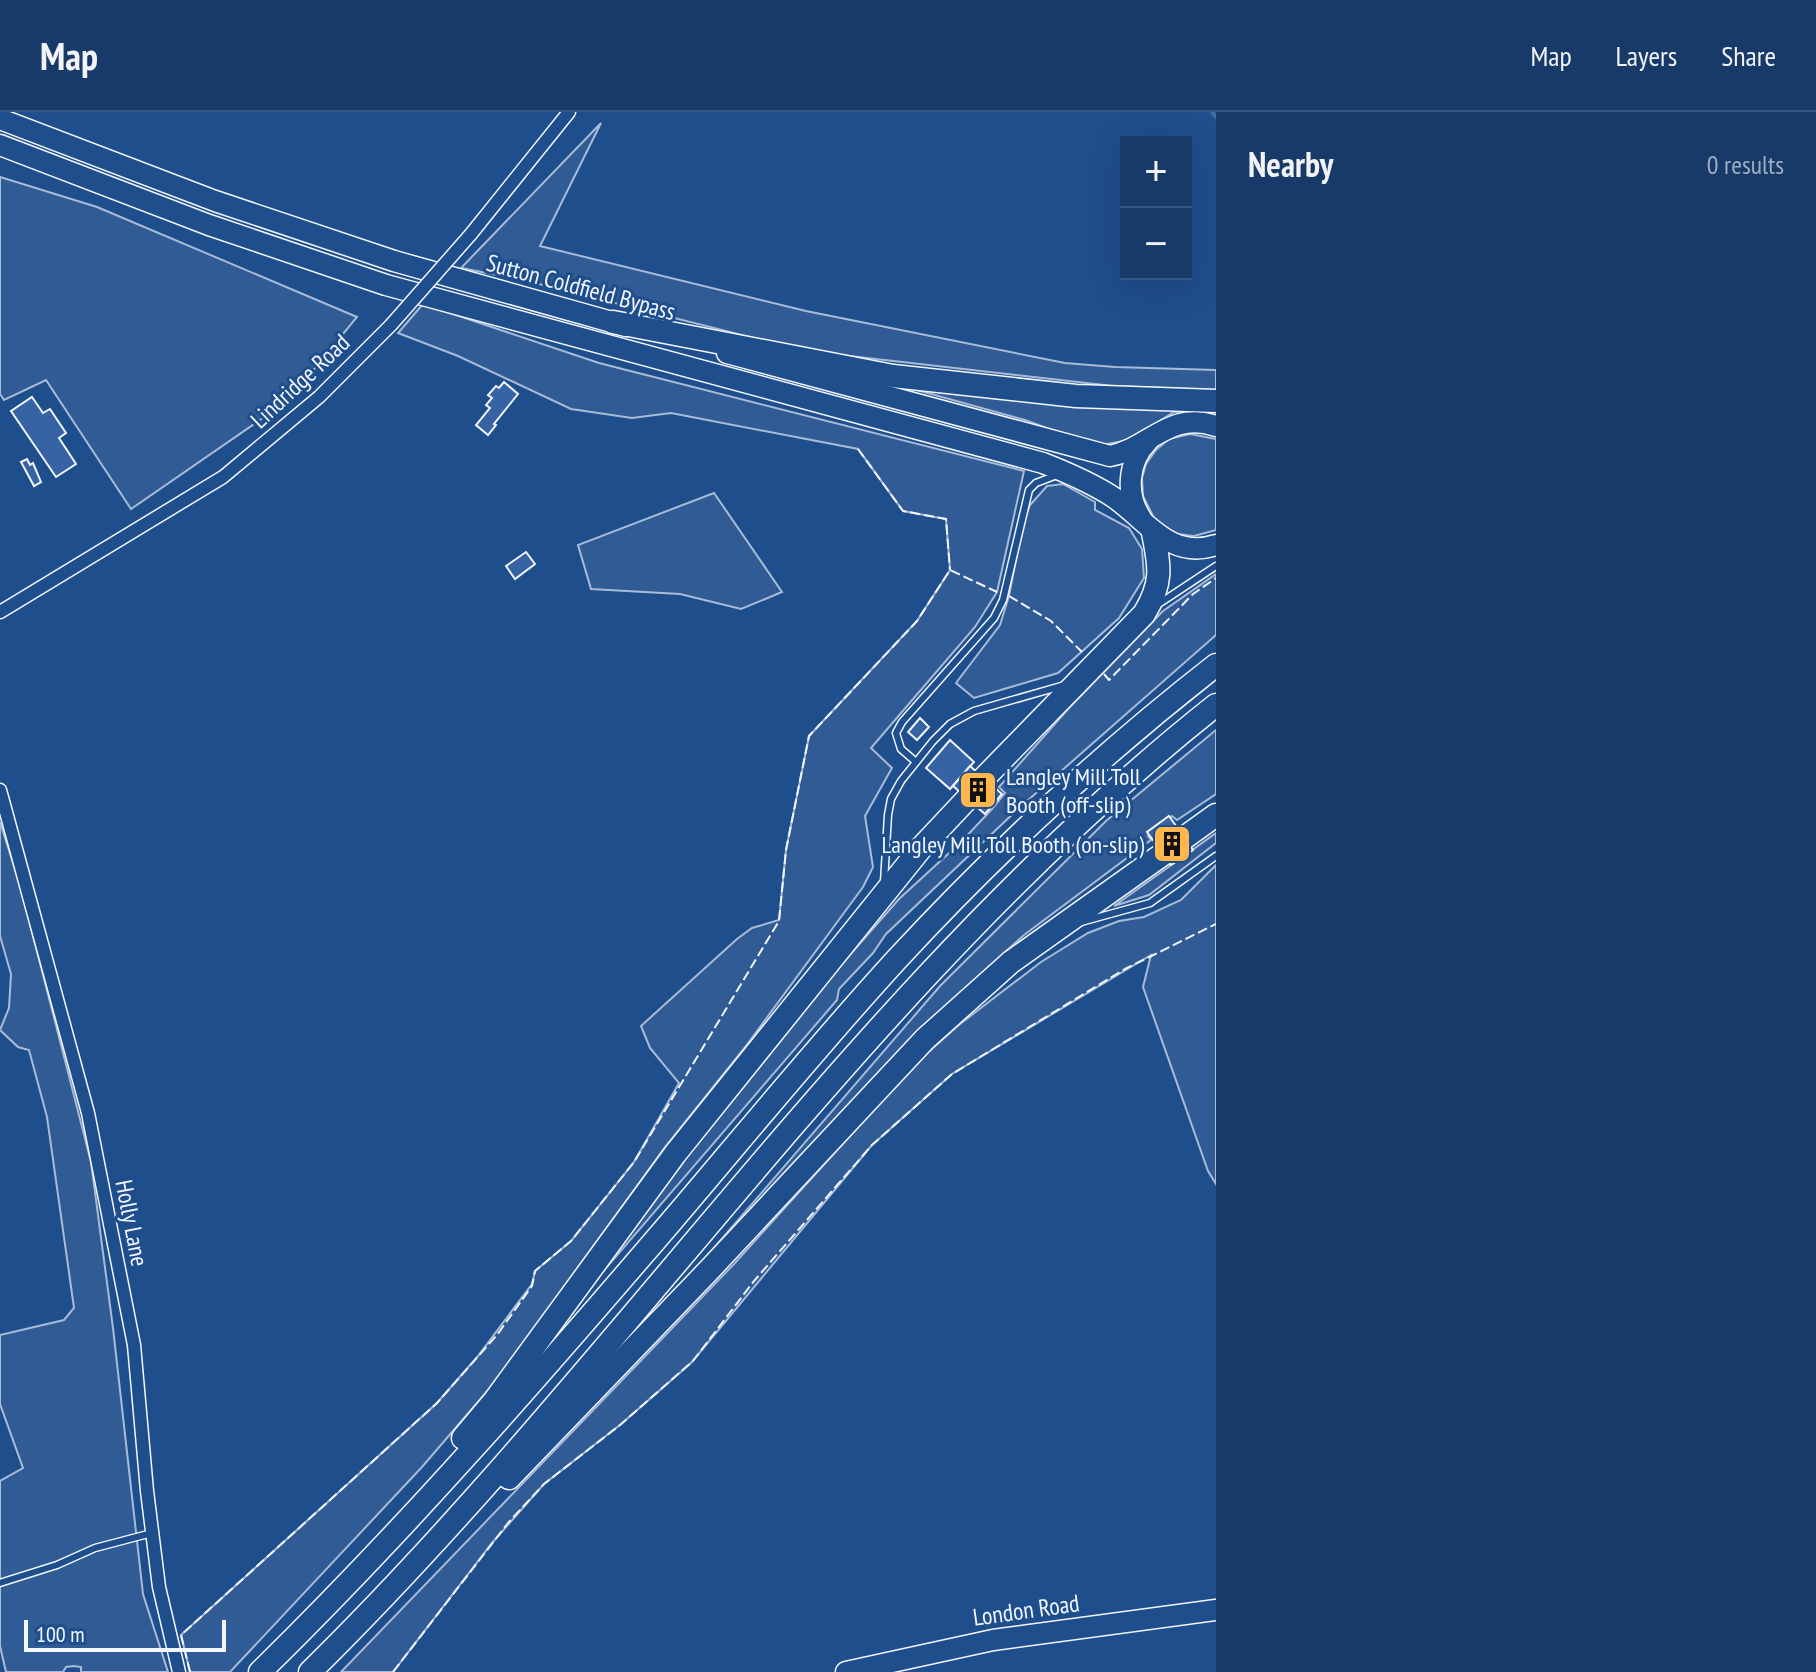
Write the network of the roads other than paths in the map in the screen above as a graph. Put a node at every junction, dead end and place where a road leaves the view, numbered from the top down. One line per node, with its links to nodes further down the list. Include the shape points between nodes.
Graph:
1 (569, 112): 12 (street, Lindridge Road, bridge, via 471,234 319,397 223,477)
2 (0, 119): 4 (highway, Sutton Coldfield Bypass, via 215,201 394,261)
3 (0, 145): 8 (highway, Sutton Coldfield Bypass, via 386,285)
4 (613, 322): 5 (highway, via 893,376 1076,396); 7 (highway, Sutton Coldfield Bypass, via 1089,452 1124,453)
5 (1216, 401)
6 (1209, 423): 7 (highway, Sutton Coldfield Bypass, via 1174,424)
7 (1155, 434): 9 (highway, via 1137,457 1130,485 1133,503)
8 (1069, 473): 9 (highway, Sutton Coldfield Bypass, via 1112,496); 17 (lane, via 1050,476 1029,490 994,618 896,733 901,749)
9 (1149, 529): 10 (highway, Sutton Coldfield Bypass, via 1182,547); 13 (highway, via 1160,567)
10 (1216, 545)
11 (1216, 566): 13 (lane)
12 (0, 612)
13 (1144, 614): 15 (highway)
14 (1216, 665): 29 (highway, via 1079,778 896,960 483,1438)
15 (1078, 681): 17 (lane, via 974,711 950,724); 18 (highway)
16 (1216, 705): 31 (highway, via 1075,826 924,978 516,1450)
17 (916, 762): 25 (lane, via 891,799)
18 (984, 778)
19 (0, 790): 27 (street, Holly Lane, via 88,1113 134,1345)
20 (967, 799): 25 (highway)
21 (1216, 815): 22 (highway)
22 (1184, 838)
23 (1163, 854): 26 (highway)
24 (1216, 856): 26 (lane, via 1150,903)
25 (883, 897): 29 (highway, via 675,1154 495,1400)
26 (1059, 927): 31 (highway, via 900,1062 524,1463)
27 (152, 1533): 28 (lane); 32 (street, Holly Lane)
28 (0, 1583)
29 (327, 1606): 33 (highway)
30 (1216, 1610): 35 (highway, London Road, via 993,1640)
31 (350, 1632): 34 (highway)
32 (179, 1672)
33 (260, 1672)
34 (310, 1672)
35 (846, 1672)

